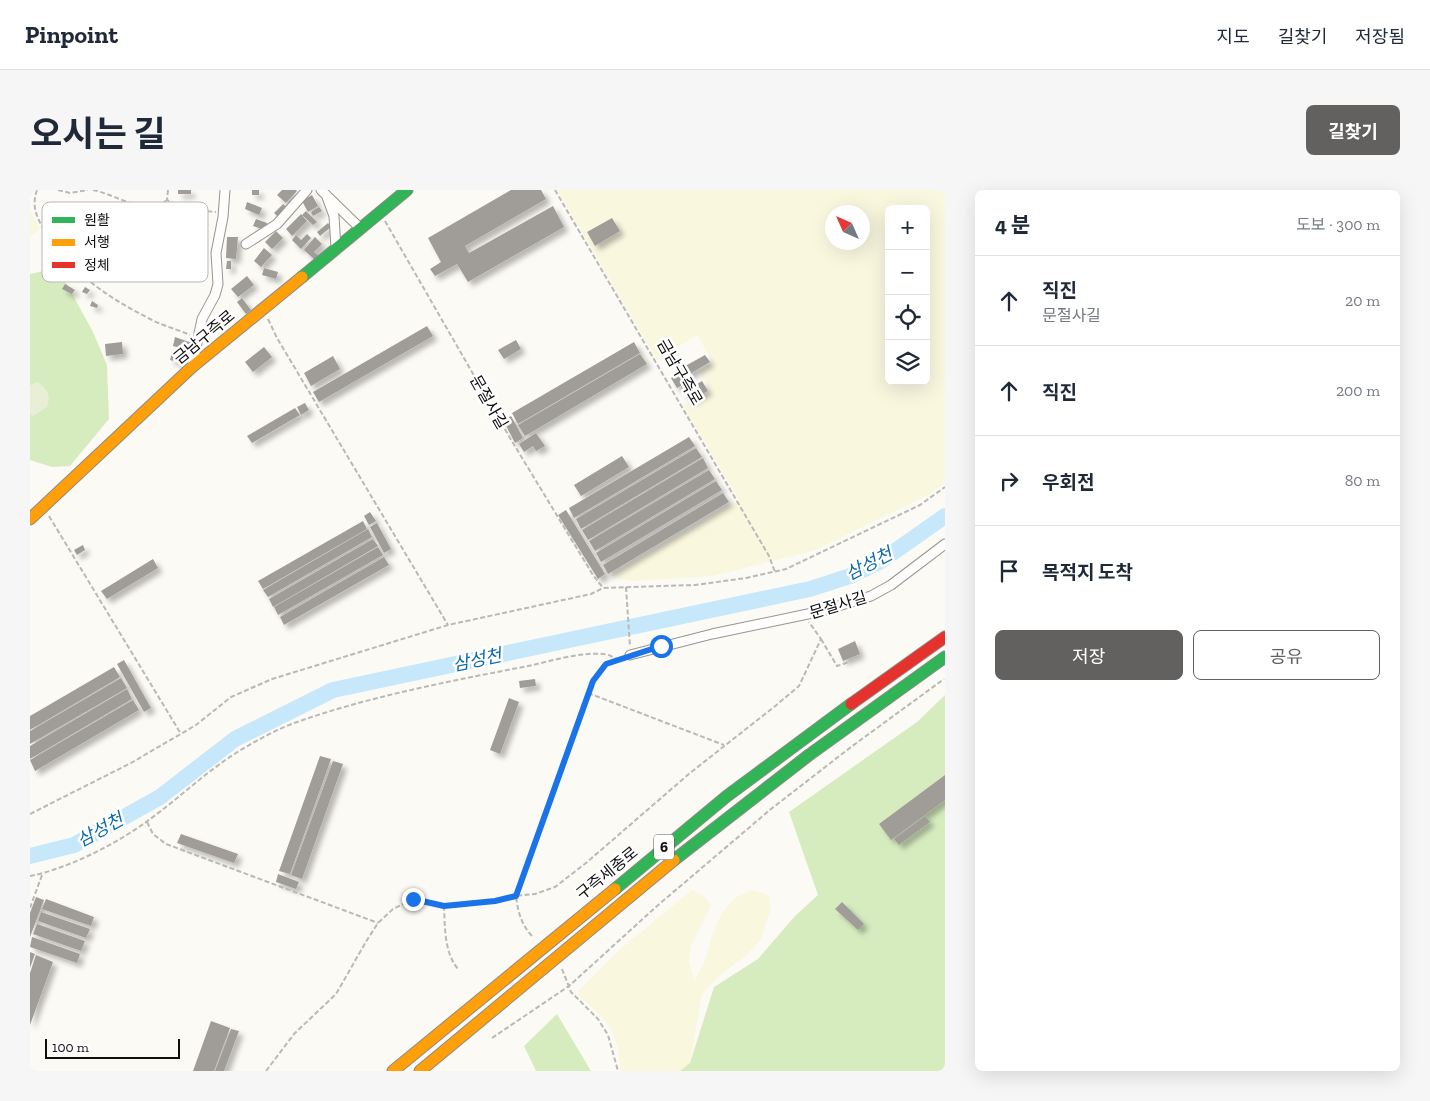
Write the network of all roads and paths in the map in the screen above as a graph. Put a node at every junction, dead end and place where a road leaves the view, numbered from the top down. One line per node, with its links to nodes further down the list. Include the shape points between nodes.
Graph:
1 (37, 190): 18 (path, via 35,215)
2 (58, 190): 3 (path, via 70,193)
3 (88, 190)
4 (93, 190): 12 (path)
5 (168, 190): 11 (path)
6 (225, 190): 16 (street)
7 (307, 190): 20 (street, via 277,224)
8 (407, 190): 17 (main road, 금남구즉로)
9 (555, 190): 30 (path, 금남구즉로, via 769,556)
10 (324, 193): 19 (street); 21 (street, via 334,216)
11 (167, 200): 13 (path); 14 (path)
12 (132, 202)
13 (164, 202)
14 (172, 202)
15 (208, 209): 16 (path)
16 (224, 210): 24 (street, via 216,253 218,284 202,320)
17 (380, 212): 19 (main road, 금남구즉로); 32 (path, 문절사길, via 510,438)
18 (42, 227)
19 (360, 228): 21 (main road, 금남구즉로)
20 (246, 244)
21 (336, 248): 23 (main road, 금남구즉로)
22 (88, 282): 24 (path, via 152,320 189,334)
23 (264, 307): 25 (main road, 금남구즉로); 34 (path, via 276,338)
24 (197, 341): 25 (street)
25 (192, 367): 27 (main road, 금남구즉로)
26 (945, 488): 30 (path, via 920,505 802,563)
27 (43, 507): 28 (main road, 금남구즉로); 43 (path)
28 (30, 519)
29 (945, 544): 33 (street, 문절사길, via 871,596)
30 (775, 572): 31 (path, via 695,585)
31 (626, 587): 32 (path); 37 (path)
32 (603, 588): 34 (path, via 591,594)
33 (805, 615): 36 (path); 37 (street, 문절사길)
34 (448, 625): 43 (path, via 316,664 246,689)
35 (945, 637): 59 (main road, 구즉세종로 / 6, via 727,796)
36 (821, 639): 40 (path, via 837,666); 44 (path, via 799,686)
37 (630, 651): 39 (path)
38 (945, 657): 60 (main road, 구즉세종로 / 6, via 738,807)
39 (619, 659): 42 (path, via 606,664); 46 (path, via 604,654 587,655 486,674 343,707 294,723 245,747 198,779)
40 (849, 662)
41 (944, 679): 56 (path, via 771,809)
42 (588, 693): 44 (path); 49 (path)
43 (181, 734): 45 (path)
44 (725, 745): 49 (path, via 555,887)
45 (30, 814)
46 (147, 822): 47 (path, via 84,857); 52 (path, via 153,834 166,844)
47 (42, 874): 48 (path); 51 (path)
48 (30, 876)
49 (516, 896): 50 (path); 53 (path, via 524,927)
50 (444, 906): 52 (path, via 413,899 393,909); 55 (path, via 448,949)
51 (30, 908)
52 (378, 923): 58 (path, via 336,994 294,1034)
53 (532, 936)
54 (562, 969): 56 (path)
55 (459, 970)
56 (569, 986): 57 (path); 61 (path, via 608,1035)
57 (492, 1038)
58 (266, 1071)
59 (394, 1071)
60 (420, 1071)
61 (618, 1071)

